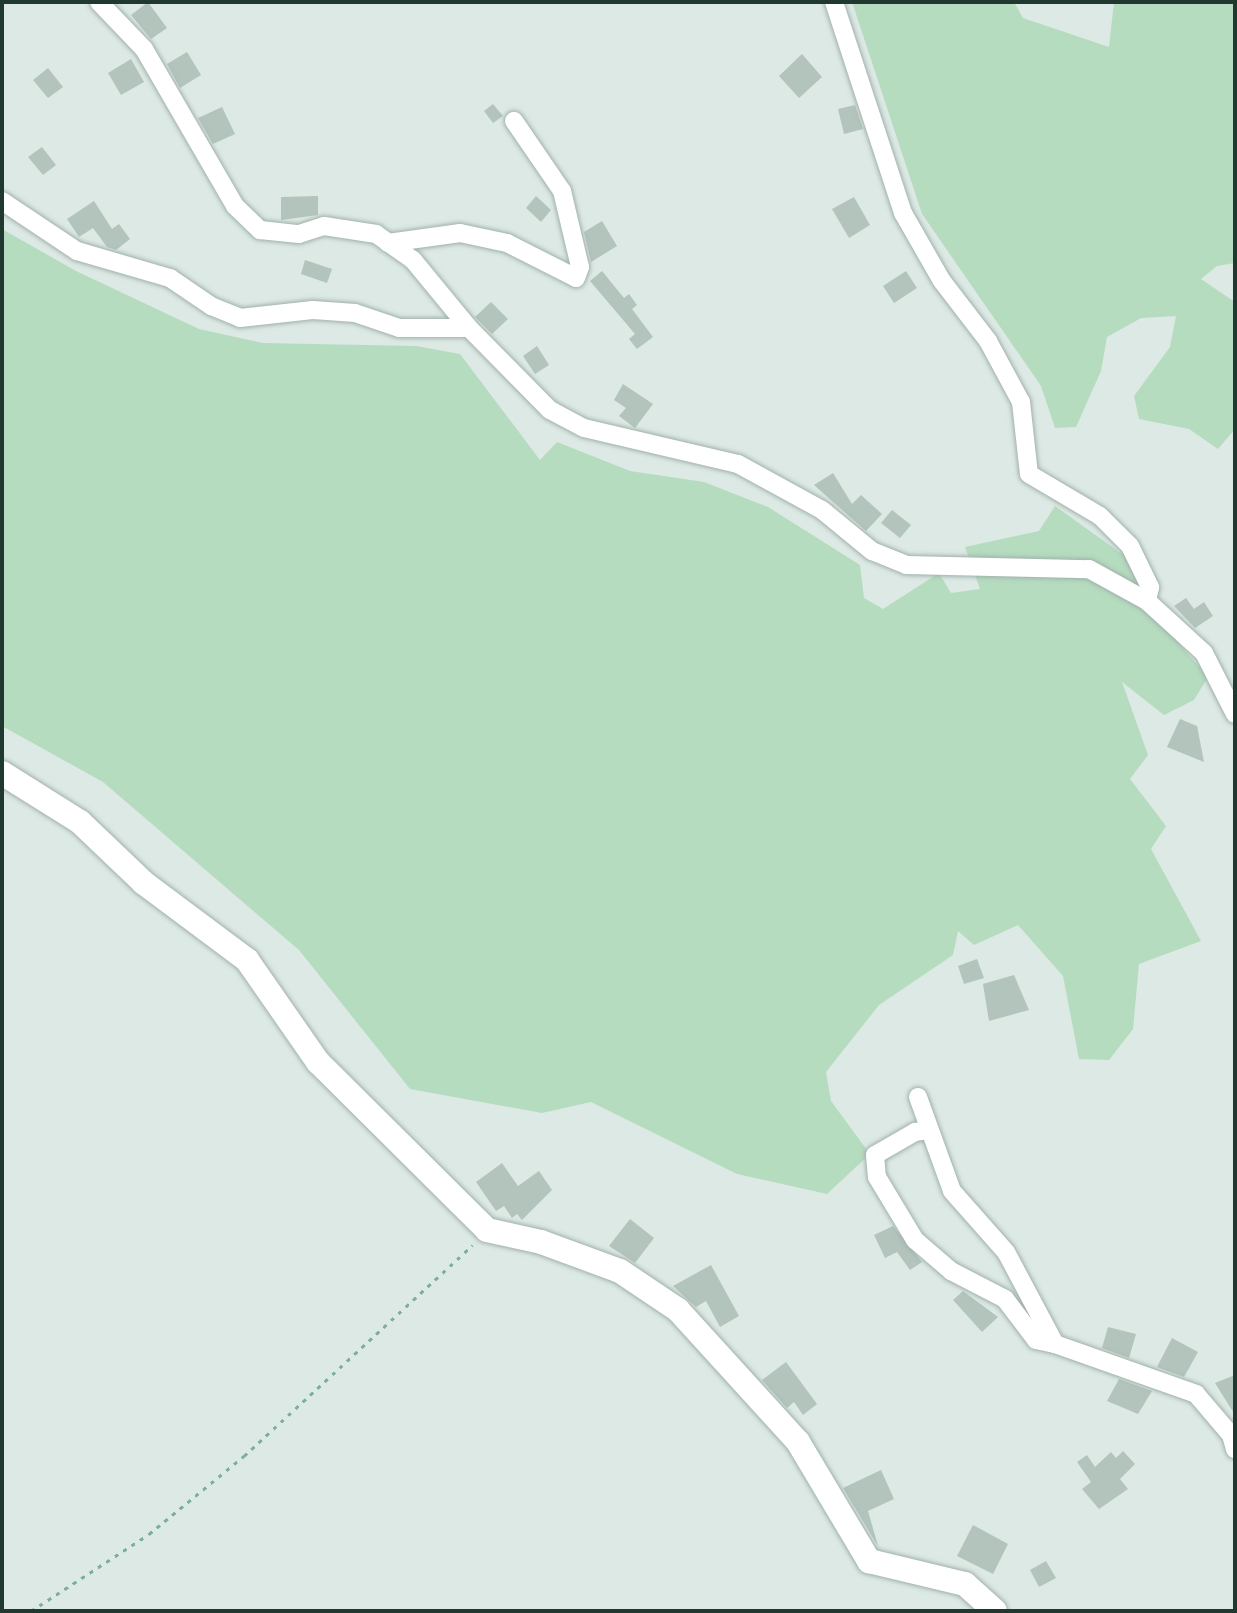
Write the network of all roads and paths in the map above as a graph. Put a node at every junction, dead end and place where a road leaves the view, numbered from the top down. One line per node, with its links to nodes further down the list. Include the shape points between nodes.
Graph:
1 (99, 2): 5 (street, via 144,49 235,206 260,230 299,234 324,226 347,227)
2 (834, 2): 7 (street, via 903,213 942,281 988,341 1021,402 1029,474 1100,516 1130,546 1150,587)
3 (514, 121): 5 (street, via 562,191 580,267 576,278 507,243 460,233)
4 (2, 201): 6 (street, via 46,225 77,251 170,278 240,318 313,310 355,313 399,328)
5 (388, 243): 6 (street, via 413,260)
6 (469, 328): 7 (street, via 550,410 584,428 738,464 822,510 872,551 906,565 1089,569)
7 (1147, 601): 8 (street, via 1204,653)
8 (1235, 714)
9 (2, 773): 12 (street, via 80,822 144,883 247,960 318,1062)
10 (918, 1097): 11 (street)
11 (929, 1130): 13 (street, via 962,1208 1006,1252); 13 (street, via 915,1132 875,1155 877,1177 915,1240 951,1271 1005,1299 1036,1340)
12 (487, 1230): 15 (path, via 437,1282 244,1456 149,1534); 16 (street, via 541,1242 620,1271 678,1310 798,1442 869,1561 965,1584)
13 (1055, 1344): 14 (street, via 1196,1394 1231,1435)
14 (1235, 1449)
15 (31, 1611)
16 (995, 1611)

